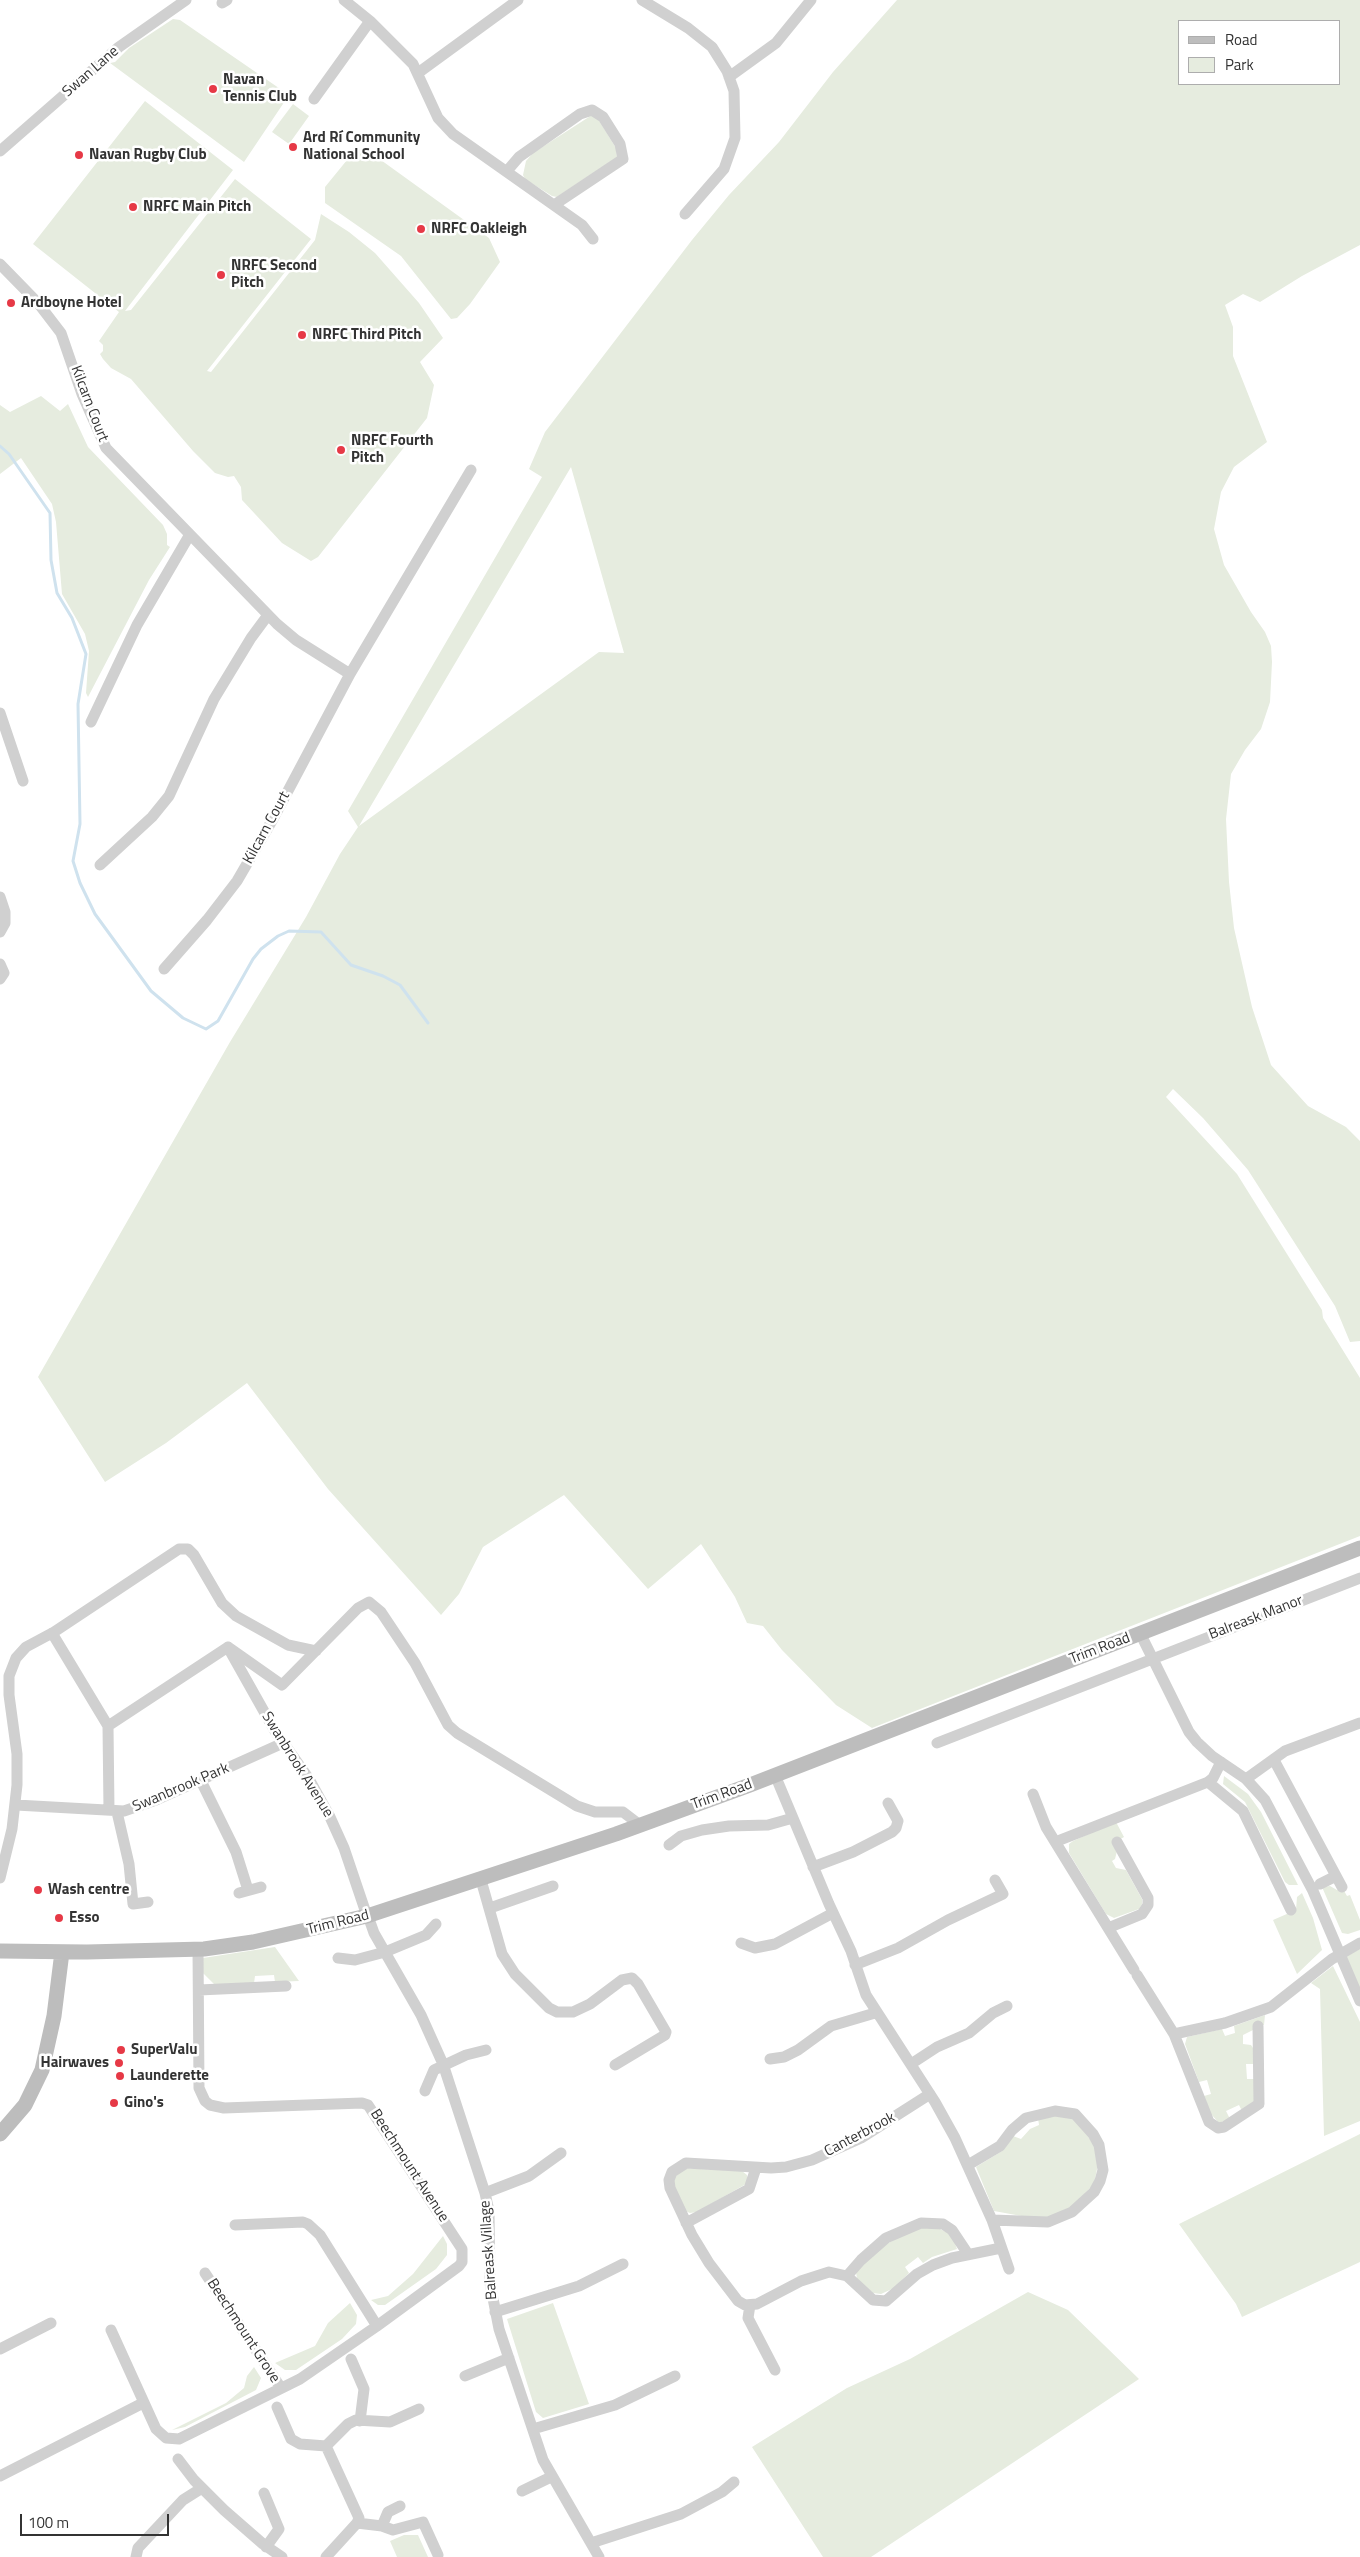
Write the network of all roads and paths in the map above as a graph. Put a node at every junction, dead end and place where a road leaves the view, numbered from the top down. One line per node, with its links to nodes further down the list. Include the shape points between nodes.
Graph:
1 (186, 0): 10 (street, Swan Lane, via 119,47)
2 (344, 0): 6 (street)
3 (518, 0): 7 (street)
4 (811, 0): 8 (street, via 776,44)
5 (649, 2): 8 (street, via 712,47)
6 (370, 21): 7 (street, via 405,55); 9 (street)
7 (418, 73): 11 (street, via 438,118 453,134)
8 (729, 77): 13 (street, via 734,91 735,138 724,169)
9 (314, 99)
10 (0, 151)
11 (507, 171): 12 (street); 12 (street, via 519,157 580,114 592,110 603,116 620,144 623,159)
12 (554, 205): 14 (street, via 582,225)
13 (684, 214)
14 (594, 239)
15 (0, 264): 17 (street, Kilcarn Court, via 38,303 61,333 82,394 106,448 178,520)
16 (471, 470): 19 (street, Kilcarn Court)
17 (189, 536): 18 (street, Kilcarn Court, via 217,560); 21 (street, via 137,625)
18 (268, 615): 19 (street, Kilcarn Court, via 296,640); 23 (street, via 250,638 214,700 169,796 152,817)
19 (350, 674): 27 (street, Kilcarn Court, via 237,881)
20 (0, 713): 22 (street)
21 (91, 722)
22 (23, 781)
23 (100, 866)
24 (0, 897): 25 (street, via 5,912)
25 (0, 932)
26 (0, 964): 28 (street, via 4,973)
27 (164, 968)
28 (0, 978)
29 (1360, 1548): 32 (main road, Trim Road)
30 (1360, 1578): 35 (street, Balreask Manor)
31 (52, 1633): 34 (street, via 165,1557 179,1549 188,1549 222,1603 236,1616 288,1645); 37 (street); 48 (street, via 26,1647 16,1658 9,1676 17,1754)
32 (1140, 1633): 35 (street); 42 (main road, Trim Road)
33 (228, 1647): 34 (street, via 282,1685); 37 (street); 38 (street, Swanbrook Avenue)
34 (316, 1651): 51 (street, via 358,1608 370,1602 381,1612 415,1663 448,1725 457,1733 577,1806 595,1812 623,1812)
35 (1152, 1659): 39 (street, Balreask Manor); 41 (street, via 1189,1732)
36 (1360, 1723): 40 (street, via 1285,1751)
37 (108, 1726): 49 (street)
38 (282, 1743): 44 (street, Swanbrook Park); 68 (street, Swanbrook Avenue, via 309,1780 330,1817)
39 (937, 1743)
40 (1274, 1760): 43 (street); 56 (street)
41 (1221, 1762): 43 (street); 45 (street)
42 (776, 1775): 50 (street); 51 (main road, Trim Road)
43 (1246, 1779): 77 (street, via 1265,1800 1294,1853)
44 (201, 1781): 49 (street, Swanbrook Park, via 140,1806); 62 (street, via 236,1852 243,1892)
45 (1208, 1782): 52 (street); 66 (street, via 1243,1811)
46 (1033, 1794): 52 (street)
47 (888, 1803): 55 (street, via 898,1821 892,1832)
48 (16, 1805): 49 (street, Swanbrook Park); 57 (street)
49 (113, 1811): 64 (street, via 129,1864 134,1904)
50 (793, 1818): 54 (street, via 768,1825 729,1826 687,1833); 55 (street)
51 (640, 1825): 58 (main road, Trim Road)
52 (1055, 1842): 70 (street)
53 (1117, 1842): 70 (street, via 1148,1898 1148,1905 1142,1914)
54 (669, 1845)
55 (813, 1867): 67 (street)
56 (1336, 1876): 60 (street); 63 (street)
57 (0, 1878)
58 (481, 1880): 65 (street); 68 (main road, Trim Road)
59 (995, 1880): 79 (street, via 1003,1894 898,1948)
60 (1320, 1884)
61 (553, 1886): 65 (street)
62 (261, 1887)
63 (1342, 1887)
64 (148, 1902)
65 (490, 1908): 91 (street, via 502,1954 516,1974 549,2008 557,2012 573,2012 590,2004 622,1980 632,1978 638,1984 666,2032 663,2037)
66 (1291, 1910)
67 (833, 1913): 71 (street, via 775,1944 755,1948); 79 (street)
68 (367, 1916): 73 (main road, Trim Road, via 253,1942); 76 (street, Balreask Village)
69 (436, 1924): 76 (street, via 426,1935)
70 (1108, 1928): 86 (street)
71 (741, 1943)
72 (1360, 1944): 77 (street)
73 (198, 1949): 75 (main road, Trim Road); 81 (street, Beechmount Avenue)
74 (0, 1951): 75 (main road, Trim Road)
75 (62, 1952): 94 (main road, via 54,2016 42,2070 25,2105)
76 (385, 1952): 78 (street, via 355,1960); 89 (street, Balreask Village, via 421,2015)
77 (1339, 1955): 82 (street); 86 (street, via 1271,2007 1242,2018)
78 (338, 1958)
79 (856, 1965): 84 (street)
80 (286, 1986): 81 (street)
81 (199, 1990): 111 (street, Beechmount Avenue, via 199,2088 205,2101 224,2108 368,2105 462,2249 459,2266)
82 (1360, 2001)
83 (1008, 2006): 90 (street, via 993,2013 969,2033 937,2047)
84 (875, 2013): 88 (street, via 831,2026 798,2050); 90 (street)
85 (1258, 2026): 86 (street, via 1260,2104 1218,2128 1209,2122)
86 (1174, 2034)
87 (486, 2050): 89 (street)
88 (770, 2059)
89 (443, 2064): 92 (street, via 434,2070); 98 (street, Balreask Village)
90 (911, 2064): 93 (street)
91 (614, 2065)
92 (425, 2091)
93 (930, 2094): 96 (street); 97 (street, Canterbrook, via 841,2148 796,2165)
94 (0, 2134)
95 (561, 2153): 98 (street, via 529,2176)
96 (968, 2165): 99 (street); 99 (street, via 1000,2146 1026,2118 1055,2111 1075,2114 1099,2145 1103,2170 1100,2181 1094,2192 1072,2212 1048,2222)
97 (756, 2168): 100 (street, via 749,2190); 100 (street, Canterbrook, via 698,2162 675,2168 669,2176 670,2188)
98 (485, 2193): 109 (street, Balreask Village, via 489,2211 490,2283)
99 (992, 2220): 102 (street)
100 (686, 2223): 108 (street, Canterbrook, via 727,2288 738,2301)
101 (235, 2225): 111 (street, via 308,2224 320,2235)
102 (1001, 2248): 103 (street); 105 (street)
103 (968, 2254): 107 (street, via 933,2265 917,2274 886,2301 873,2300); 107 (street, via 952,2230 943,2224 921,2222 886,2238)
104 (623, 2264): 109 (street, via 579,2286)
105 (1009, 2269)
106 (205, 2273): 119 (street, Beechmount Grove)
107 (847, 2276): 108 (street, via 822,2273)
108 (750, 2305): 116 (street, via 748,2318)
109 (495, 2312): 114 (street, Balreask Village)
110 (52, 2323): 113 (street)
111 (377, 2326): 119 (street, Beechmount Avenue, via 316,2368)
112 (111, 2330): 120 (street)
113 (0, 2348)
114 (509, 2358): 117 (street); 124 (street, Balreask Village)
115 (350, 2359): 123 (street, via 364,2389)
116 (775, 2370)
117 (465, 2376)
118 (675, 2376): 124 (street, via 616,2405)
119 (280, 2388): 120 (street, Beechmount Avenue, via 259,2401 172,2440 161,2435)
120 (143, 2403): 127 (street)
121 (276, 2407): 125 (street, via 291,2439 300,2444)
122 (419, 2409): 123 (street, via 390,2422)
123 (360, 2421): 125 (street, via 348,2424)
124 (532, 2429): 128 (street, Balreask Village)
125 (326, 2446): 134 (street, via 358,2513)
126 (178, 2458): 130 (street)
127 (0, 2476)
128 (551, 2476): 131 (street); 136 (street, Balreask Village)
129 (734, 2482): 136 (street, via 681,2514)
130 (202, 2488): 137 (street); 139 (street, via 183,2500 138,2548)
131 (522, 2491)
132 (264, 2493): 137 (street, via 279,2529)
133 (400, 2506): 135 (street, via 388,2512)
134 (358, 2523): 135 (street); 141 (street)
135 (382, 2526): 138 (street, via 400,2530 424,2522)
136 (591, 2543): 142 (street, Balreask Village)
137 (266, 2546): 140 (street)
138 (438, 2555)
139 (136, 2557)
140 (282, 2557)
141 (326, 2557)
142 (599, 2557)

